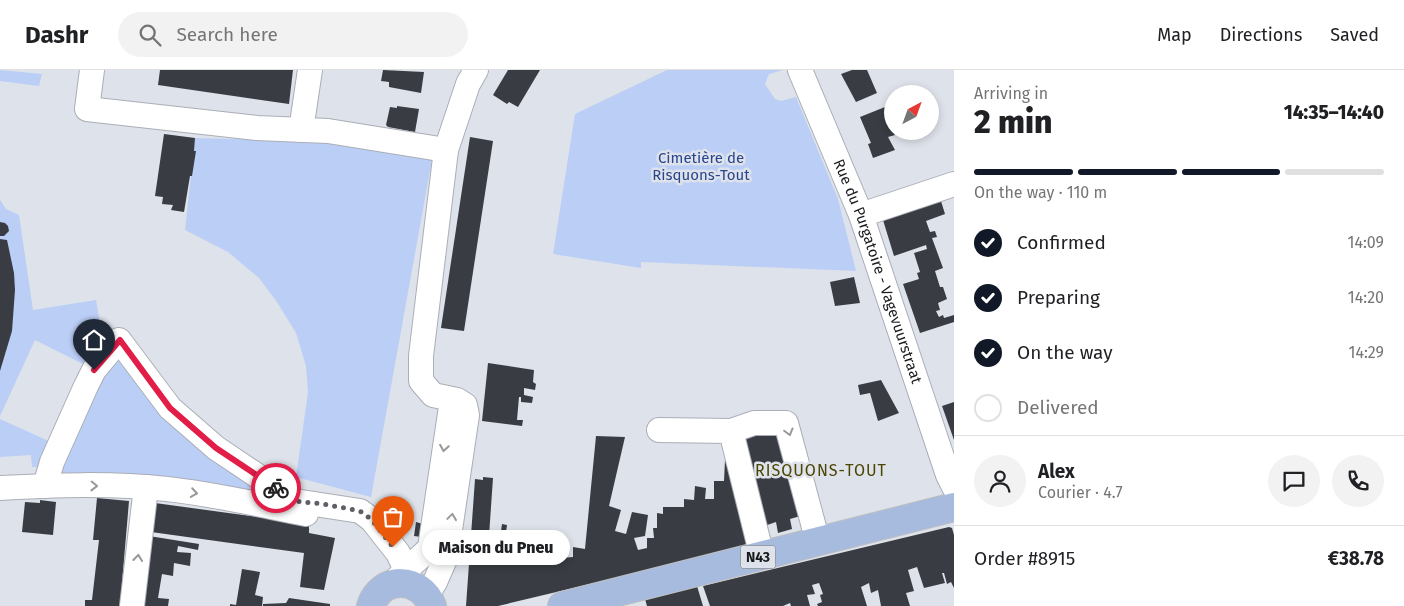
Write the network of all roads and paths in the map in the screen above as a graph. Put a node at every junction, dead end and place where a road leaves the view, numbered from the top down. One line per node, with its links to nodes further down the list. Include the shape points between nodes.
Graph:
1 (92, 70): 5 (street, via 87,109)
2 (310, 70): 5 (street)
3 (476, 70): 6 (street, via 468,84)
4 (800, 70): 8 (street, Rue du Purgatoire - Vagevuurstraat)
5 (301, 130): 6 (street, via 328,131)
6 (446, 150): 9 (street, via 420,381 433,395)
7 (954, 184): 8 (street)
8 (861, 215): 12 (street, Rue du Purgatoire - Vagevuurstraat)
9 (452, 400): 20 (street, one-way to 20, via 430,548 414,564); 20 (street, one-way to 9, via 435,582 446,557 467,415 465,405)
10 (659, 430): 11 (street)
11 (731, 431): 18 (street, one-way to 18, via 754,423 786,423); 19 (street)
12 (951, 481)
13 (45, 486): 14 (street, one-way to 14); 15 (street); 16 (street, via 52,462 94,370 120,340 170,408)
14 (146, 487): 16 (street, one-way to 16); 21 (street, one-way to 14)
15 (0, 488)
16 (270, 496): 20 (street, via 358,524 376,540)
17 (954, 507): 18 (main road, N43)
18 (818, 542): 19 (main road, N43)
19 (762, 556): 22 (main road, N43)
20 (404, 590)
21 (132, 606)
22 (562, 606)

